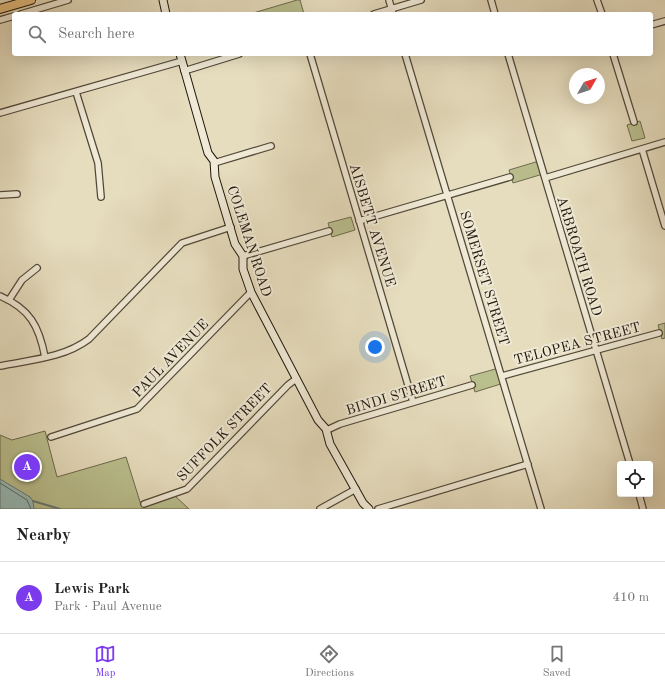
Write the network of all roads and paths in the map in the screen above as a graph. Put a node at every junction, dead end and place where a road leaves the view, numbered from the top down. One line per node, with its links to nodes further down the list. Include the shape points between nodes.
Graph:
1 (32, 0): 8 (main road)
2 (68, 0): 10 (street)
3 (163, 0): 11 (street)
4 (389, 0): 9 (street)
5 (421, 0): 9 (street)
6 (491, 0): 12 (street)
7 (597, 0): 13 (street)
8 (0, 9)
9 (392, 11)
10 (28, 12)
11 (166, 12)
12 (494, 12)
13 (601, 12)
14 (12, 17): 15 (street)
15 (0, 20)
16 (665, 21): 17 (street)
17 (653, 24)
18 (233, 56): 24 (street)
19 (311, 56): 38 (street, AISBETT AVENUE)
20 (406, 56): 36 (street, SOMERSET STREET)
21 (509, 56): 33 (street, ARBROATH ROAD)
22 (614, 56): 27 (street)
23 (181, 57): 24 (street, COLEMAN ROAD); 25 (street)
24 (184, 71): 31 (street, COLEMAN ROAD, via 208,154)
25 (76, 92): 26 (street); 37 (street, via 98,163)
26 (0, 113)
27 (634, 122)
28 (665, 142): 30 (street)
29 (271, 146): 31 (street)
30 (642, 149): 33 (street); 39 (street)
31 (214, 163): 40 (street, COLEMAN ROAD, via 215,177)
32 (510, 177): 36 (street)
33 (544, 178): 48 (street, ARBROATH ROAD)
34 (17, 194): 35 (street)
35 (0, 195)
36 (447, 195): 38 (street); 51 (street, SOMERSET STREET)
37 (101, 197)
38 (359, 221): 54 (street, AISBETT AVENUE)
39 (665, 226)
40 (230, 227): 42 (street, COLEMAN ROAD, via 236,246); 49 (street, via 182,243 89,339 70,351)
41 (329, 231): 42 (street)
42 (243, 256): 44 (street, COLEMAN ROAD, via 243,269)
43 (37, 268): 46 (street, via 22,280)
44 (250, 292): 52 (street, COLEMAN ROAD); 56 (street, PAUL AVENUE, via 137,409)
45 (0, 296): 46 (street)
46 (9, 300): 49 (street, via 34,321)
47 (659, 333): 48 (street, TELOPEA STREET)
48 (596, 351): 51 (street, TELOPEA STREET); 57 (street, ARBROATH ROAD)
49 (46, 357): 50 (street)
50 (0, 366)
51 (502, 376): 58 (street, SOMERSET STREET)
52 (296, 379): 55 (street, COLEMAN ROAD, via 318,420); 61 (street, SUFFOLK STREET, via 187,489)
53 (472, 385): 54 (street, BINDI STREET)
54 (414, 402): 55 (street, BINDI STREET)
55 (327, 430): 59 (street, COLEMAN ROAD, via 330,444)
56 (51, 437)
57 (629, 461)
58 (528, 464): 64 (street); 65 (street, SOMERSET STREET)
59 (356, 489): 62 (street); 63 (street, COLEMAN ROAD)
60 (640, 497): 66 (street)
61 (144, 504)
62 (320, 509)
63 (369, 509)
64 (378, 509)
65 (541, 509)
66 (643, 509)

